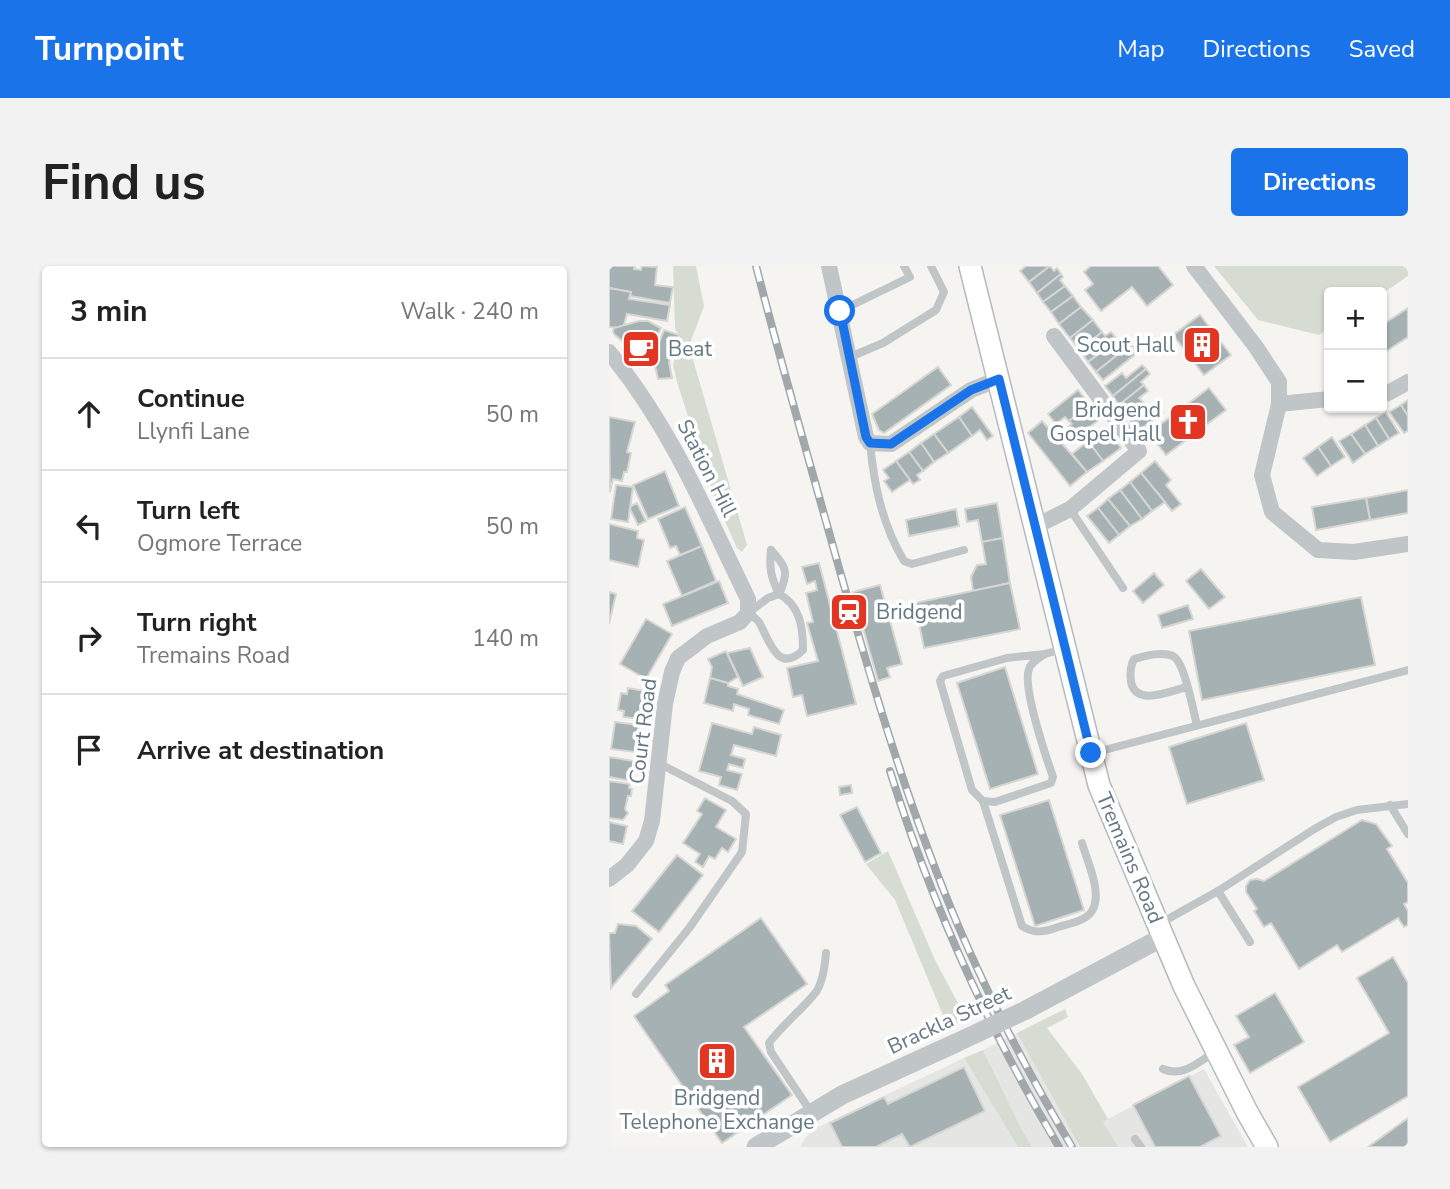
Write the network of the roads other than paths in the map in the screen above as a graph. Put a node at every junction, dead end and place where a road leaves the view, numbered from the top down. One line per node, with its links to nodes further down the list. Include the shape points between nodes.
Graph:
1 (829, 266): 6 (street)
2 (904, 266): 6 (lane, via 910,277)
3 (931, 266): 9 (lane, via 944,292 936,310 883,343)
4 (971, 266): 10 (main road, Tremains Road)
5 (1194, 266): 14 (street, via 1279,382)
6 (840, 311): 9 (street)
7 (1054, 336): 16 (street, via 1139,451)
8 (609, 352): 21 (street, Station Hill, via 672,444 748,599)
9 (850, 357): 15 (street, via 866,437)
10 (999, 379): 15 (street, via 971,390 891,444); 17 (main road, Tremains Road)
11 (1408, 382): 12 (street)
12 (1387, 393)
13 (1324, 400): 14 (street)
14 (1279, 404): 18 (street, via 1262,475 1272,512 1318,550 1354,552)
15 (875, 444): 19 (lane, via 874,484 904,561 912,564)
16 (1070, 509): 17 (street); 20 (lane)
17 (1036, 526): 22 (main road, Tremains Road)
18 (1408, 544)
19 (964, 550)
20 (1123, 588)
21 (748, 613): 21 (lane, via 779,594 792,601 803,650 785,658 773,653 760,622); 28 (street, Court Road, via 678,658 665,704)
22 (1066, 648): 23 (lane); 27 (main road, Tremains Road)
23 (1045, 654): 29 (lane, via 1030,666 1028,675 1051,783 995,802); 29 (lane, via 1007,658 943,676 940,681 972,790)
24 (1408, 670): 26 (lane)
25 (1187, 687): 25 (lane, via 1176,657 1150,655 1134,659 1131,665 1131,683 1141,696); 26 (lane)
26 (1197, 725): 27 (lane)
27 (1091, 753): 36 (main road, Tremains Road, via 1099,785)
28 (660, 764): 34 (street, Court Road, via 646,841); 39 (lane, via 733,801 745,814 742,852)
29 (983, 801): 33 (lane, via 1022,926 1029,931 1044,932 1091,913 1094,884)
30 (1408, 804): 31 (lane)
31 (1390, 805): 32 (lane); 35 (lane, via 1336,817)
32 (1408, 834)
33 (1081, 843)
34 (609, 879)
35 (1218, 891): 36 (lane); 37 (lane)
36 (1160, 931): 40 (main road, Tremains Road); 42 (street, Brackla Street, bridge, via 1026,1010)
37 (1250, 942)
38 (826, 953): 42 (lane, via 817,990 769,1043)
39 (636, 994)
40 (1216, 1051): 41 (lane, via 1185,1071); 46 (main road, Tremains Road)
41 (1163, 1069)
42 (811, 1112): 44 (street, Brackla Street)
43 (1135, 1139): 45 (lane)
44 (758, 1146)
45 (1141, 1147)
46 (1267, 1147)

